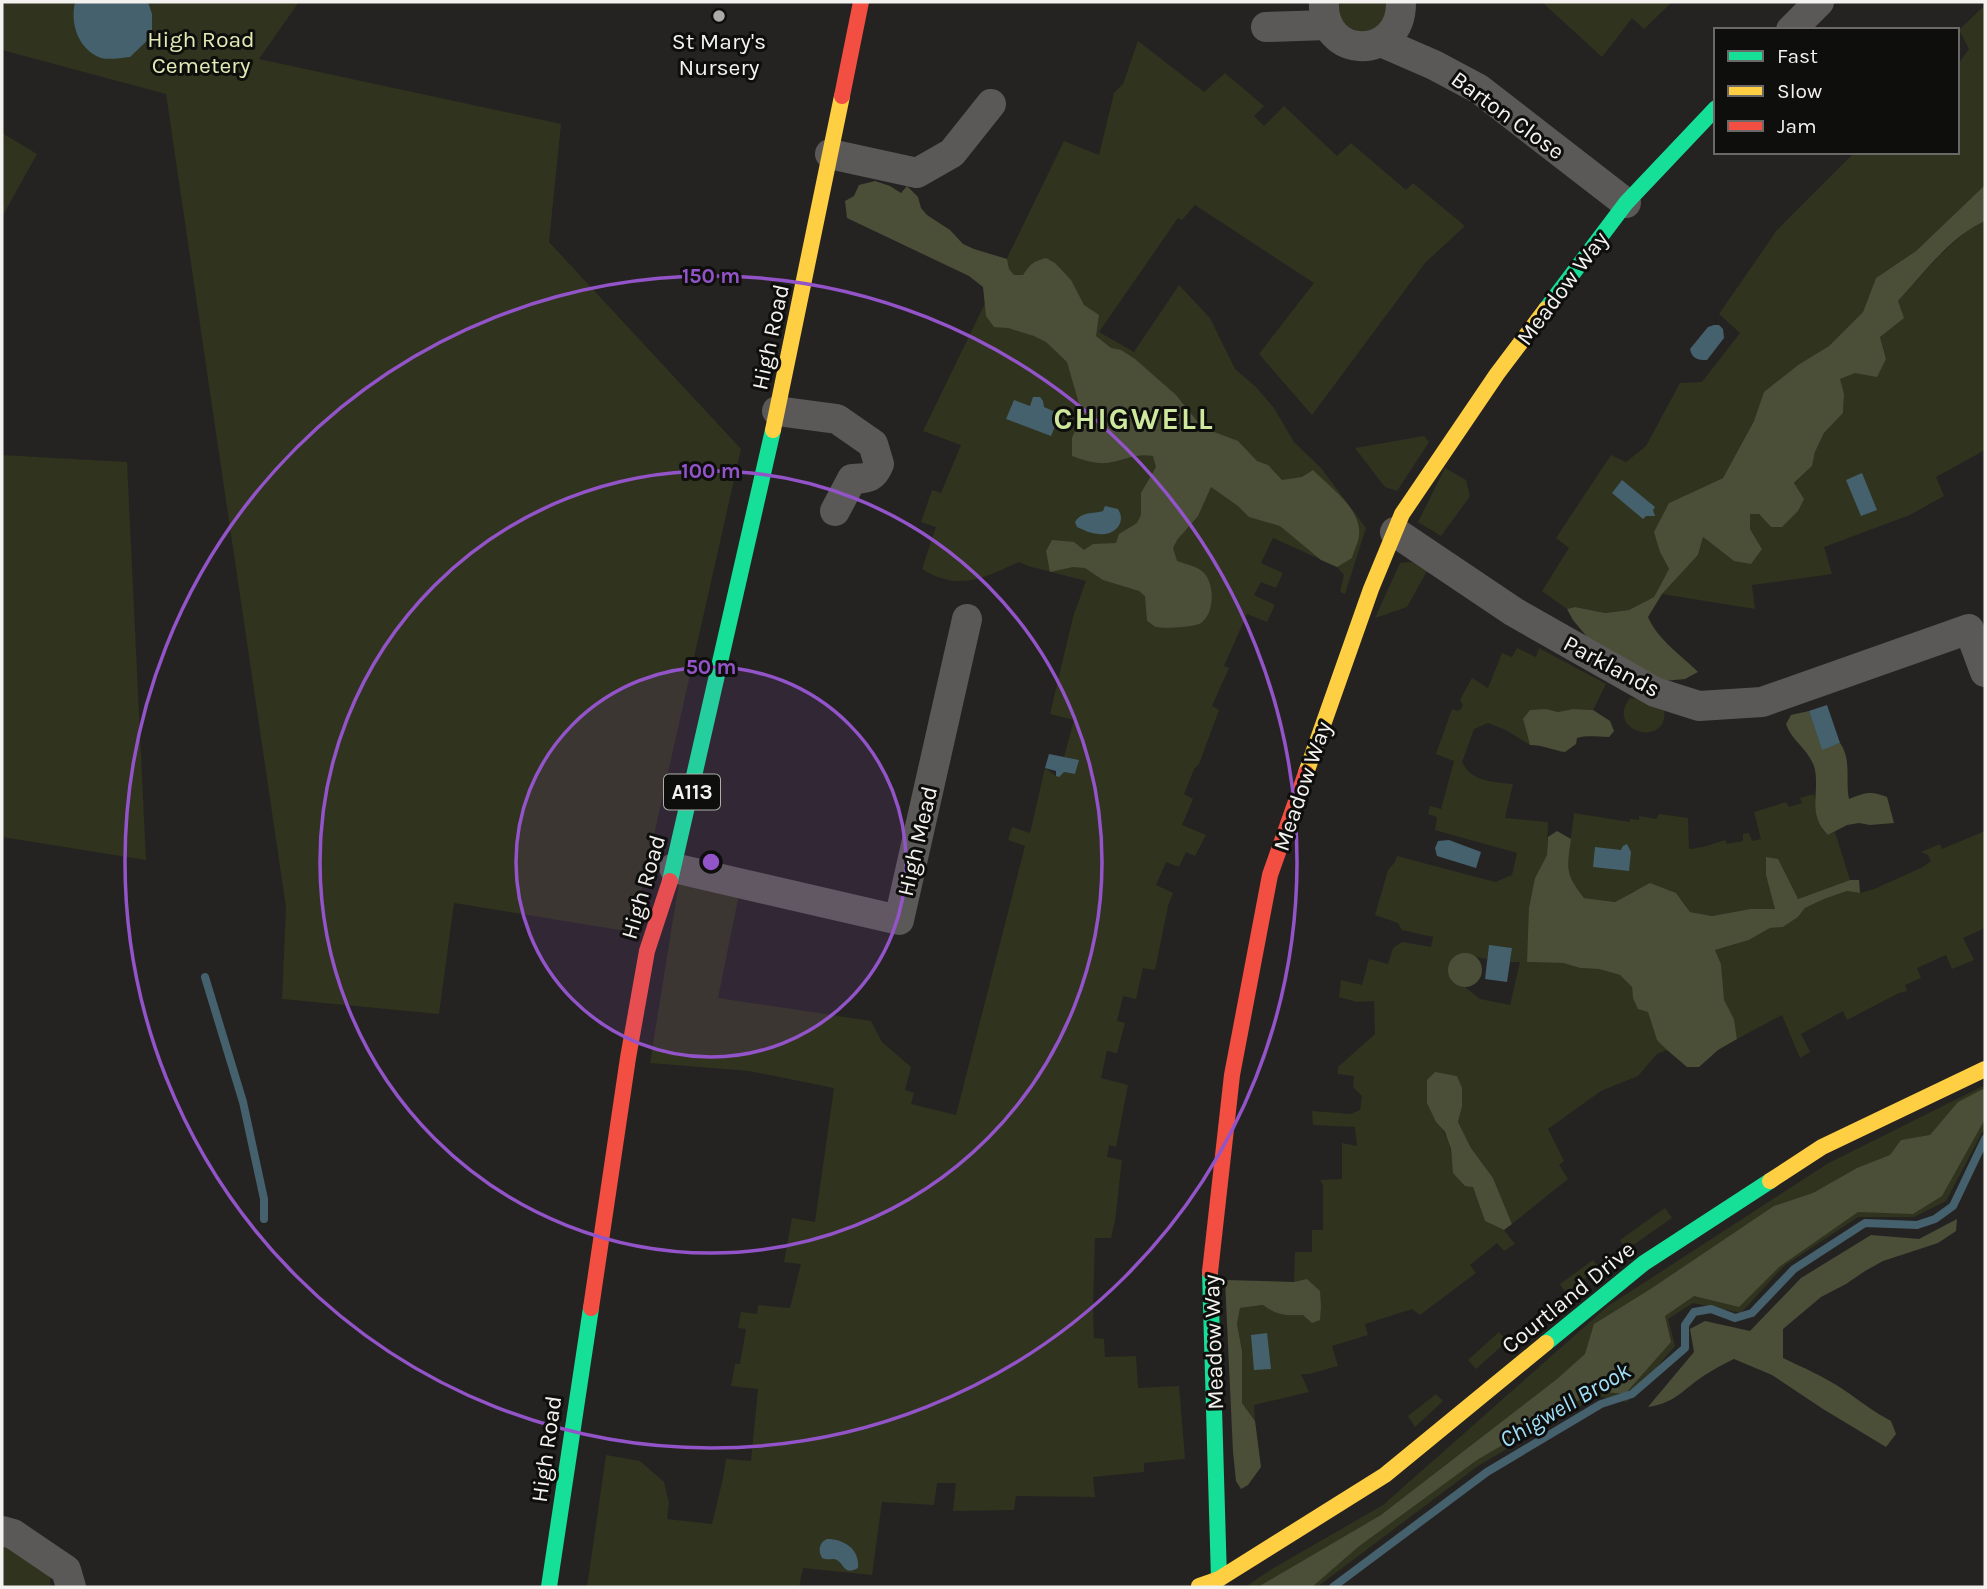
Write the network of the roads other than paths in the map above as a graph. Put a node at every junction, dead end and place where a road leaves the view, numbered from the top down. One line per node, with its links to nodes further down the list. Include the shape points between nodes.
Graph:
1 (861, 2): 10 (street, High Road / A113)
2 (1401, 2): 7 (street, via 1398,24)
3 (1819, 2): 6 (street)
4 (1326, 13): 5 (street); 7 (street, Barton Close, via 1336,36 1346,43 1370,46)
5 (1266, 27)
6 (1793, 28)
7 (1381, 42): 11 (street, Barton Close, via 1479,89)
8 (990, 104): 10 (street, via 951,153 917,173)
9 (1714, 110): 11 (street, Meadow Way)
10 (830, 154): 12 (street, High Road / A113)
11 (1626, 204): 14 (street, Meadow Way, via 1497,374 1402,514)
12 (777, 411): 13 (street, via 837,419 873,444 879,464 875,474 852,479); 18 (street, High Road / A113)
13 (834, 511)
14 (1395, 532): 16 (street, Parklands, via 1514,612 1655,692 1699,706 1762,702); 21 (street, Meadow Way, via 1270,875 1232,1075 1210,1273)
15 (967, 619): 18 (street, High Mead, via 899,920)
16 (1977, 624): 17 (street, Parklands)
17 (1985, 672)
18 (674, 869): 23 (street, High Road / A113, via 647,951 630,1045)
19 (1985, 1069): 21 (street, Courtland Drive, via 1822,1147 1644,1263 1385,1475)
20 (2, 1531): 22 (street, via 66,1570)
21 (1219, 1579): 24 (street, Courtland Drive)
22 (71, 1587)
23 (549, 1587)
24 (1197, 1587)

